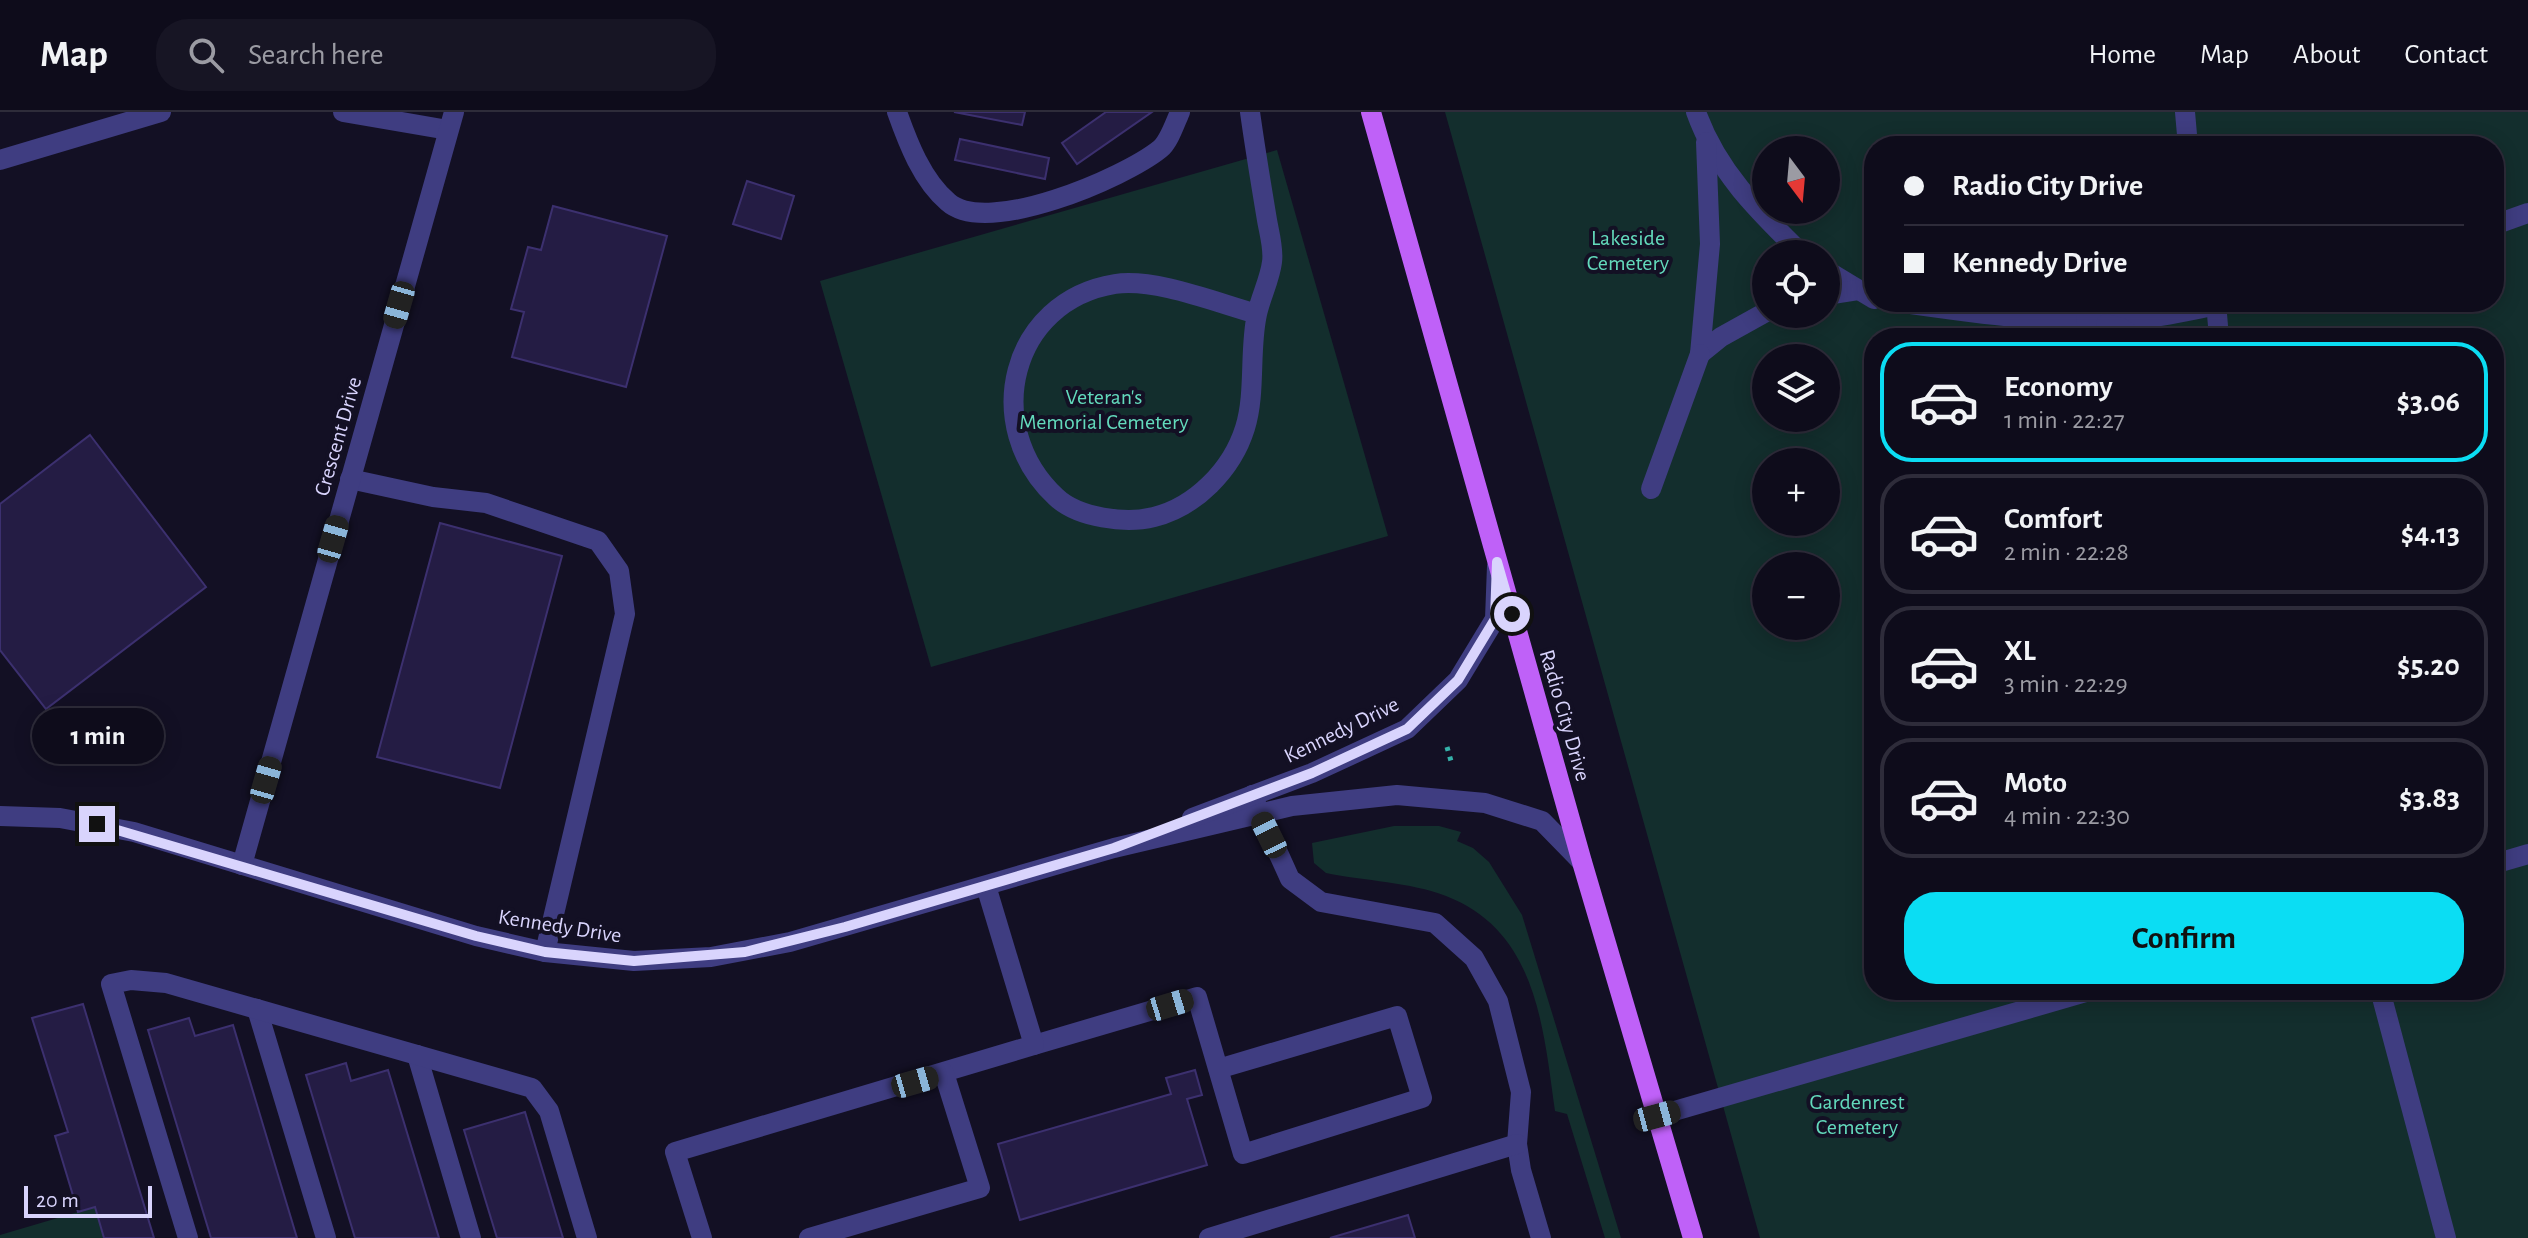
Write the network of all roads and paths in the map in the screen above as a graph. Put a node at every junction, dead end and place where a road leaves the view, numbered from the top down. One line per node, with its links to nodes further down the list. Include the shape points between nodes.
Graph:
1 (161, 112): 12 (street)
2 (343, 112): 9 (street)
3 (897, 112): 4 (street, via 922,170 950,204 984,214 1106,182 1162,148)
4 (1180, 112)
5 (1250, 112): 23 (street, via 1273,260)
6 (1371, 112): 30 (main road, Radio City Drive)
7 (1696, 112): 11 (street)
8 (2185, 112): 10 (street)
9 (451, 121): 28 (street, Crescent Drive)
10 (2187, 136)
11 (1706, 142): 15 (street, via 1744,196); 27 (street, via 1710,244)
12 (0, 160)
13 (2528, 213): 14 (street)
14 (2504, 221)
15 (1788, 240)
16 (1840, 279): 17 (street)
17 (1864, 294)
18 (1840, 295): 19 (street)
19 (1864, 295)
20 (1970, 312): 25 (street)
21 (2096, 312): 25 (street)
22 (2174, 312): 25 (street, via 2132,320)
23 (1257, 314): 23 (street, via 1245,428 1221,473 1196,498 1171,513 1132,522 1101,517 1057,499 1029,459 1013,423 1014,382 1028,341 1054,311 1087,290 1119,283 1158,287)
24 (1752, 320): 27 (street)
25 (2086, 320): 26 (street)
26 (2121, 328)
27 (1700, 354): 29 (street)
28 (350, 479): 38 (street, Crescent Drive); 40 (street, via 486,503 598,541 619,571 625,614)
29 (1651, 489)
30 (1497, 562): 33 (street, Kennedy Drive, via 1495,619 1458,680 1407,729); 37 (main road, Radio City Drive)
31 (1447, 747): 32 (path)
32 (1451, 761)
33 (1255, 804): 37 (street, Kennedy Drive, via 1292,806 1397,795 1485,803 1542,821); 39 (street, Kennedy Drive); 49 (street, via 1290,879 1321,902 1435,923 1474,958 1498,1001 1521,1092)
34 (0, 816): 38 (street, Kennedy Drive, via 97,824)
35 (2528, 854): 36 (street)
36 (2504, 861)
37 (1582, 862): 48 (main road, Radio City Drive)
38 (242, 865): 40 (street, Kennedy Drive)
39 (986, 886): 40 (street, Kennedy Drive, via 790,942 711,957 634,961); 44 (street)
40 (545, 952)
41 (2058, 1000): 48 (street)
42 (2383, 1000): 59 (street)
43 (257, 1009): 45 (street); 50 (street, via 166,983 111,984); 51 (street)
44 (1034, 1045): 46 (street, via 1197,997); 47 (street)
45 (417, 1055): 52 (street); 53 (street, via 532,1088 549,1111)
46 (1218, 1069): 46 (street, via 1243,1154 1422,1098 1397,1016)
47 (944, 1073): 54 (street, via 675,1152); 55 (street, via 980,1188)
48 (1657, 1116): 58 (main road, Radio City Drive)
49 (1517, 1144): 56 (street); 57 (street)
50 (188, 1238)
51 (326, 1238)
52 (471, 1238)
53 (587, 1238)
54 (702, 1238)
55 (809, 1238)
56 (1209, 1238)
57 (1541, 1238)
58 (1693, 1238)
59 (2446, 1238)

